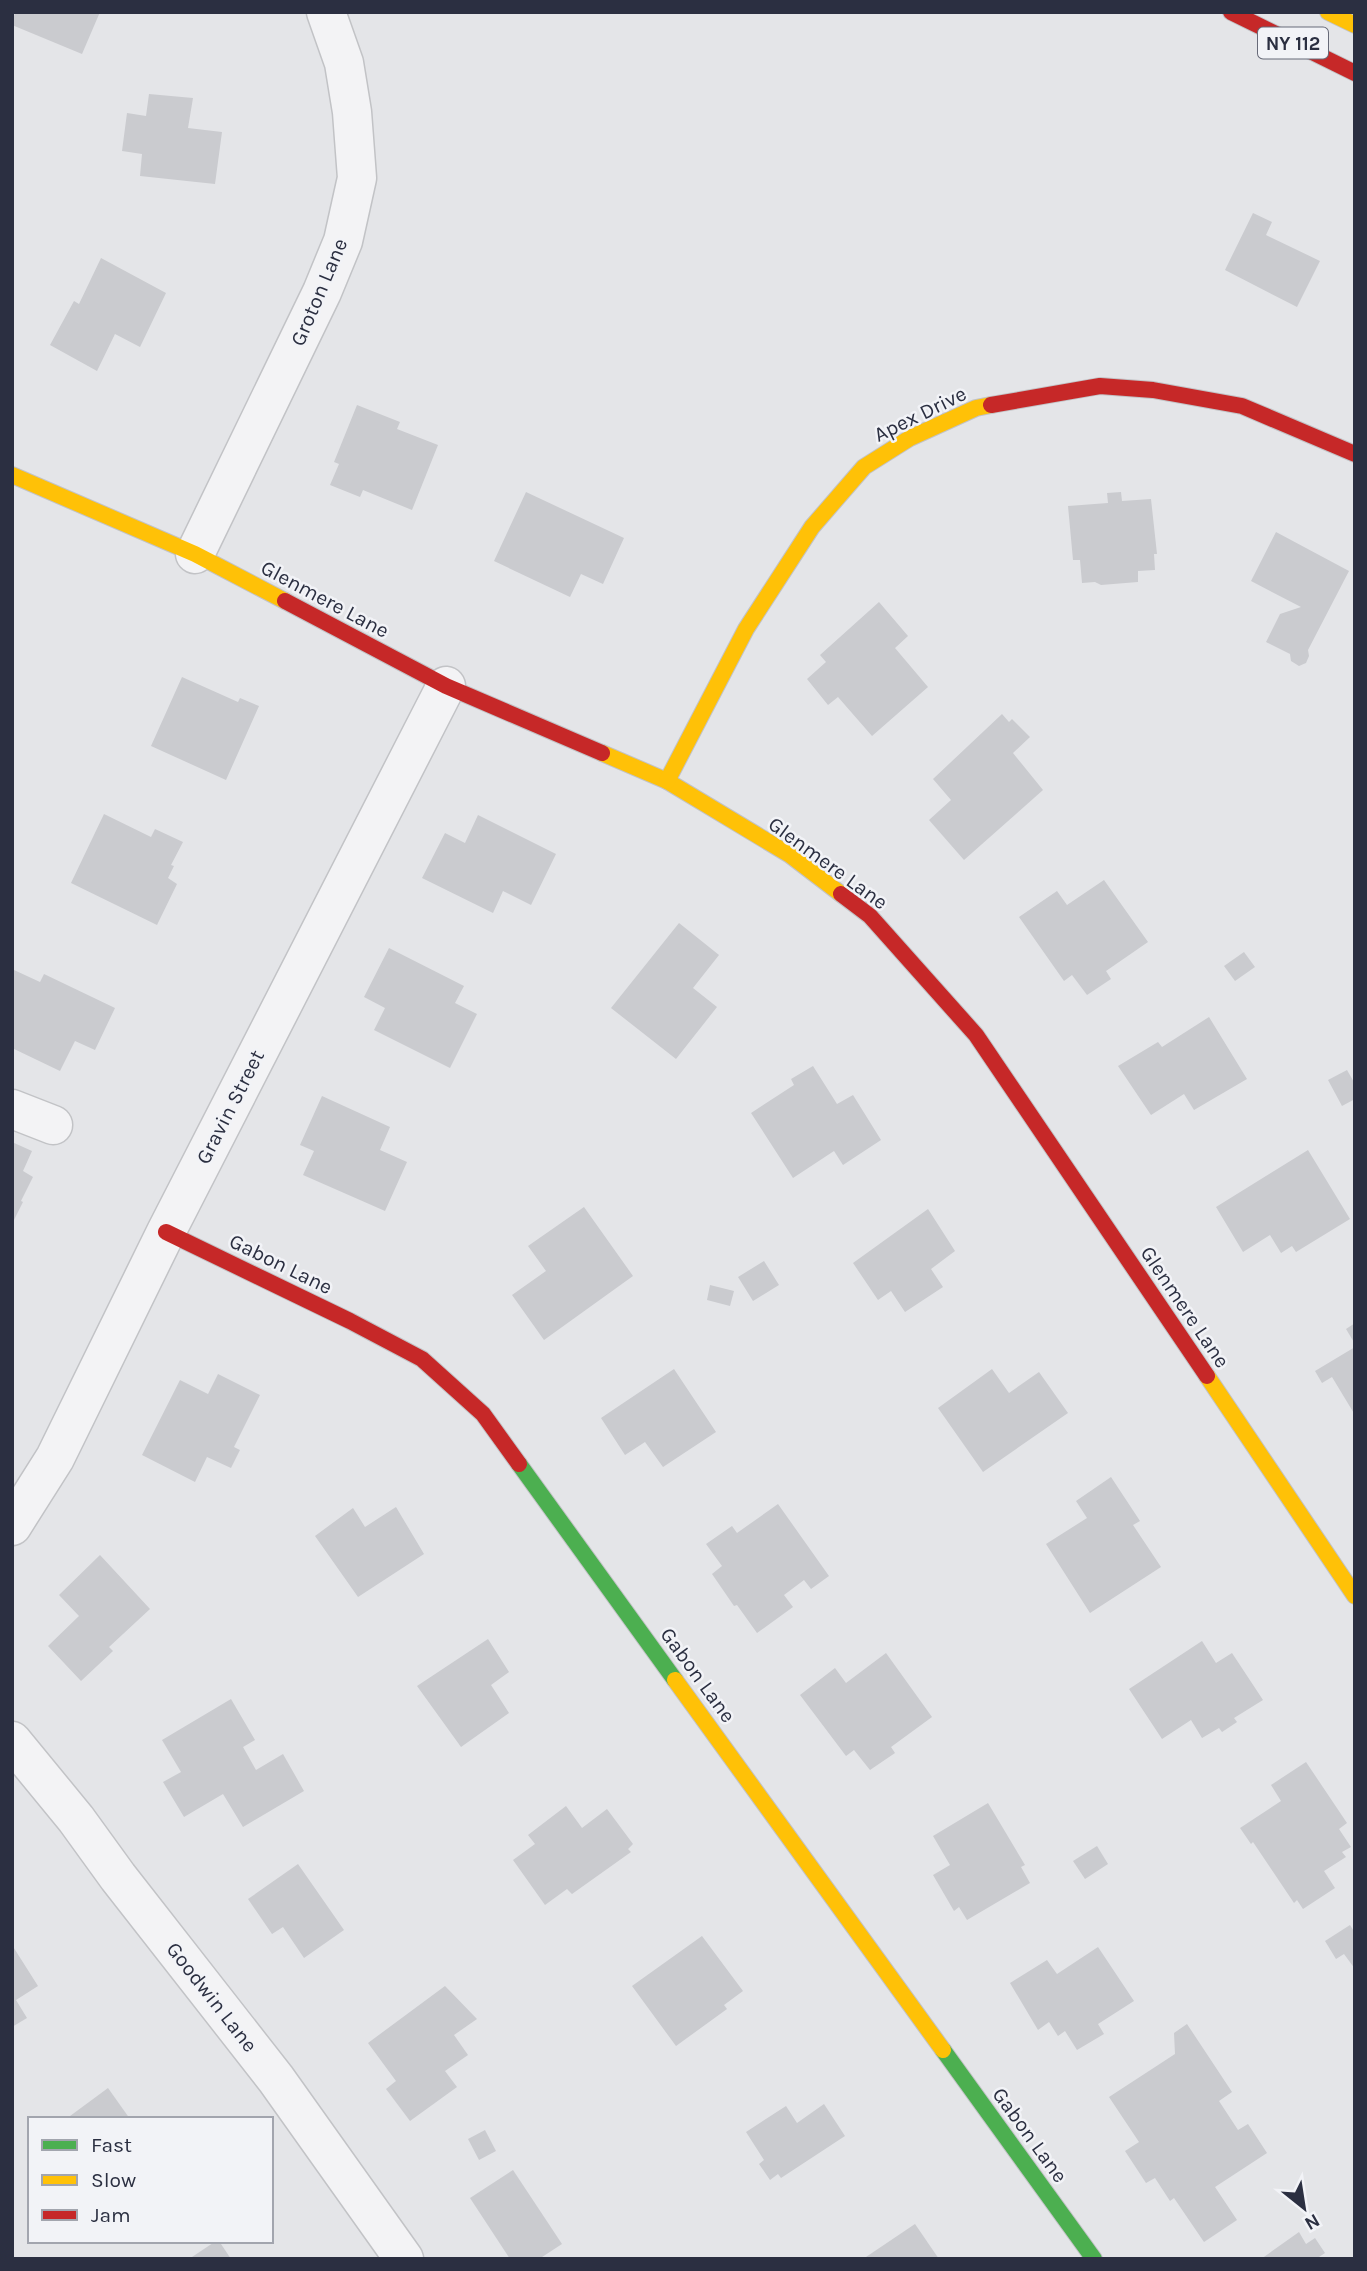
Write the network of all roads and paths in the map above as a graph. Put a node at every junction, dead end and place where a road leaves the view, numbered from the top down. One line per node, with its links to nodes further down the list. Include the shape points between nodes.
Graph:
1 (326, 12): 8 (street, Groton Lane, via 344,63 353,125 356,178 343,241)
2 (1231, 12): 5 (street, NY 112)
3 (1328, 12): 4 (street, NY 112)
4 (1355, 25)
5 (1355, 73)
6 (1355, 454): 10 (street, Apex Drive, via 1242,406 1100,386 976,408 910,438 864,467 812,527 746,629)
7 (12, 475): 8 (street, Glenmere Lane)
8 (195, 554): 9 (street, Glenmere Lane)
9 (446, 686): 10 (street, Glenmere Lane); 13 (street, Gravin Street)
10 (667, 781): 15 (street, Glenmere Lane, via 790,855 870,916 976,1035)
11 (12, 1109): 12 (street)
12 (53, 1125)
13 (166, 1232): 14 (street, Gravin Street, via 55,1458); 18 (street, Gabon Lane, via 422,1359 483,1413)
14 (12, 1526)
15 (1355, 1596)
16 (12, 1741): 17 (street, Goodwin Lane, via 276,2079)
17 (404, 2259)
18 (1094, 2259)

